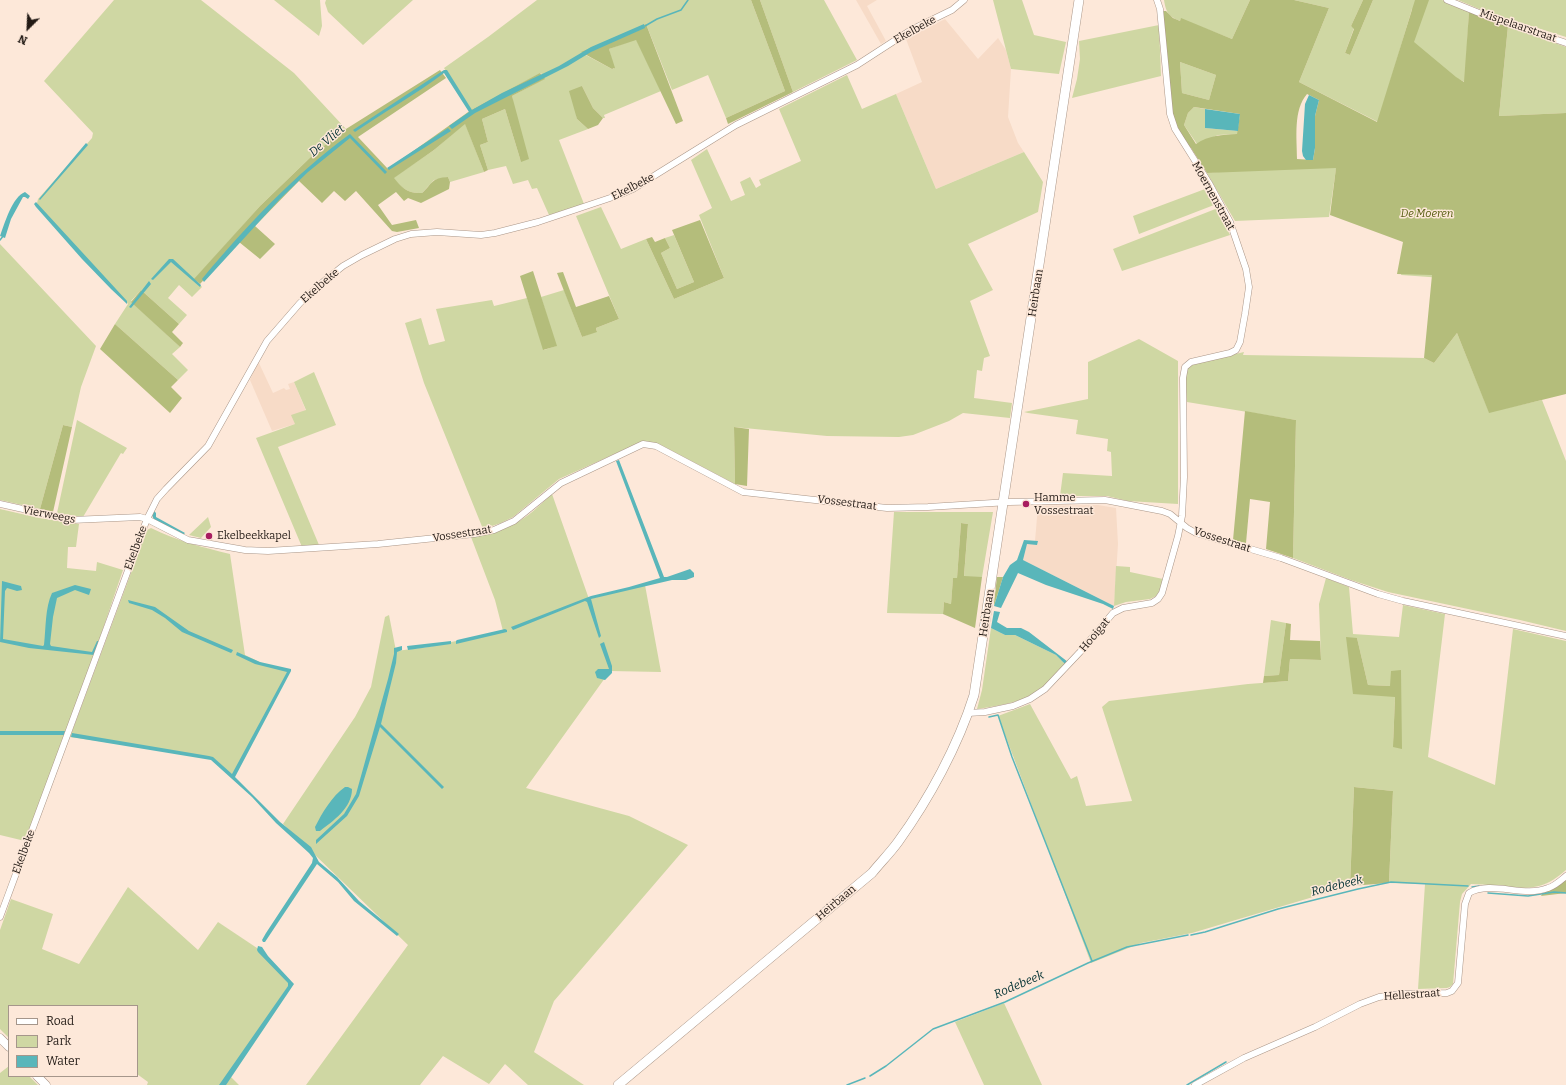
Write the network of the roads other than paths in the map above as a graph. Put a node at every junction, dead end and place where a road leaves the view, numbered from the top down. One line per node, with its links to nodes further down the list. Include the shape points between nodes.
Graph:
1 (964, 0): 8 (street, Ekelbeke, via 952,10 911,30 857,65 736,125 619,196 495,234 437,232 395,238 343,266 300,303 267,341 208,446 157,499)
2 (1079, 0): 6 (main road, Heirbaan)
3 (1157, 0): 9 (street, Moernenstraat, via 1170,114 1174,129 1230,222 1246,269 1249,287 1240,342 1236,350 1191,362 1183,372 1184,492)
4 (1447, 0): 5 (street, Mispelaarstraat)
5 (1566, 43)
6 (1004, 502): 8 (street, Vossestraat, via 887,508 743,492 656,446 643,444 561,483 514,521 494,530 474,534 319,549 253,551 188,540); 9 (street, Vossestraat, via 1105,500 1162,511 1170,514); 11 (main road, Heirbaan, via 974,695)
7 (0, 504): 8 (street, Vierweegs, via 72,520 132,517)
8 (147, 519): 13 (street, Ekelbeke)
9 (1181, 524): 10 (street, Vossestraat, via 1196,533 1281,558 1378,594); 11 (street, Hooigat, via 1166,583 1158,599 1152,603 1123,608 1113,613 1045,689 1030,699 1014,706)
10 (1566, 636)
11 (968, 713): 18 (main road, Heirbaan, via 948,758 919,811 872,873)
12 (1566, 876): 19 (street, Hellestraat, via 1547,889 1534,892 1483,888 1469,893 1465,904 1458,983 1452,991 1379,997 1244,1058)
13 (0, 916)
14 (0, 1038): 15 (street)
15 (8, 1046)
16 (38, 1077): 17 (street)
17 (46, 1085)
18 (618, 1085)
19 (1195, 1085)

